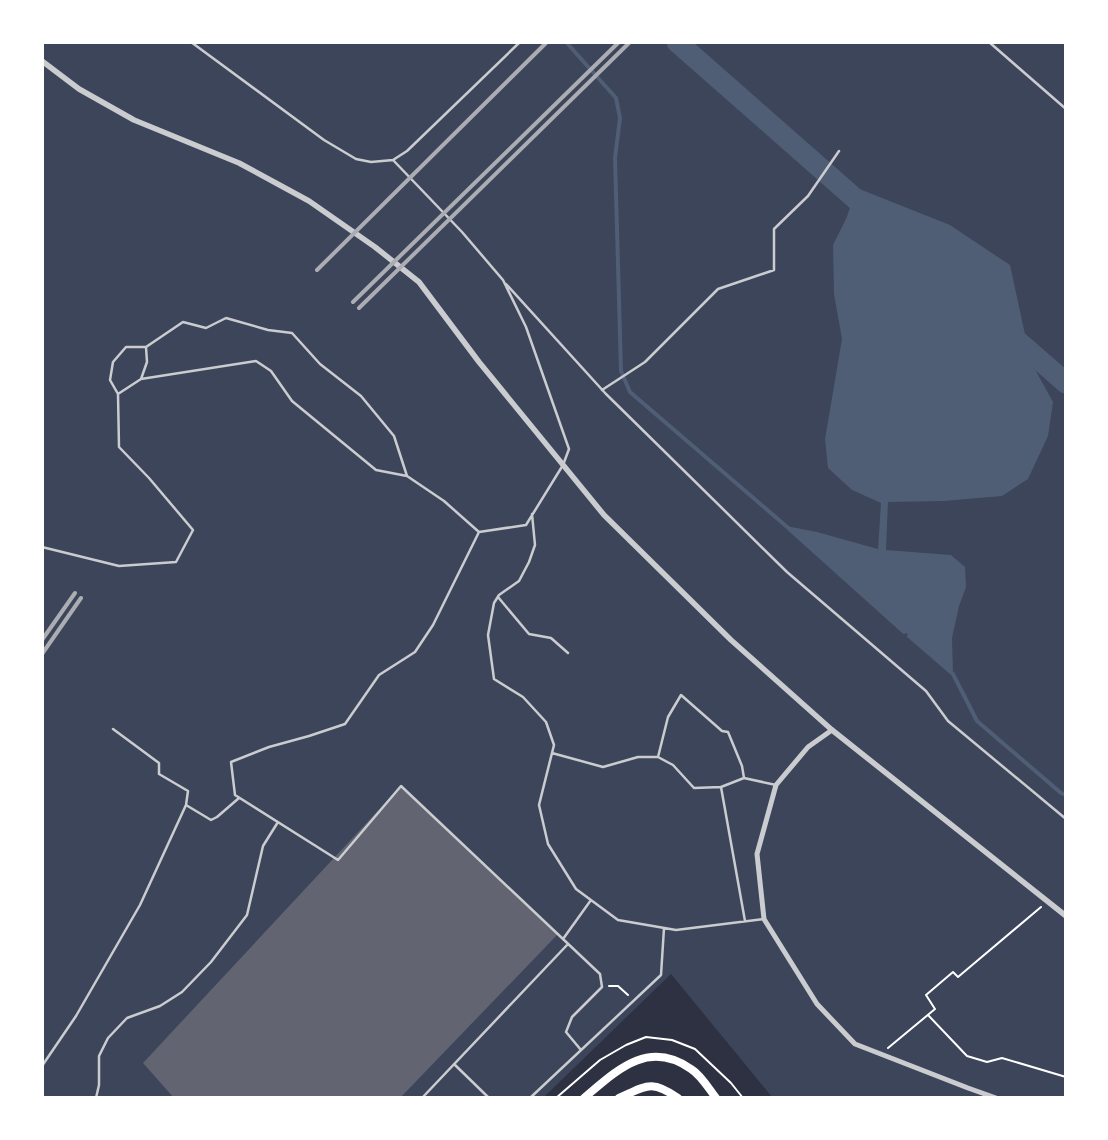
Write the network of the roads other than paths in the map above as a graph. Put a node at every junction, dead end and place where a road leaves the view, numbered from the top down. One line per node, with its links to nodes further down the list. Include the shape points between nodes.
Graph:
1 (191, 42): 7 (lane, via 332,145 356,159 371,162)
2 (520, 42): 7 (lane, via 407,151)
3 (989, 42): 5 (lane)
4 (42, 61): 13 (street, via 79,89 134,120 239,163 309,201 375,246 419,282 479,362)
5 (1066, 109)
6 (838, 151): 11 (lane, via 808,196 774,229 774,270 718,289 645,362)
7 (393, 160): 8 (lane)
8 (503, 280): 11 (lane); 13 (lane, via 526,327 569,449)
9 (146, 347): 10 (lane, via 147,362); 12 (lane, via 126,346 113,362 110,380); 14 (lane, via 183,322 206,328 226,318 292,333 320,364 361,396 394,436)
10 (141, 379): 12 (lane); 14 (lane, via 256,361 271,371 292,401 376,470)
11 (602, 390): 29 (lane, via 788,572 926,691 948,721)
12 (118, 394): 17 (lane, via 119,447 193,530 176,562 119,566)
13 (564, 465): 15 (lane); 21 (street, via 604,515 731,640)
14 (407, 476): 16 (lane, via 444,501)
15 (532, 514): 16 (lane, via 526,525); 18 (lane, via 535,545 529,562 518,581)
16 (479, 532): 27 (lane, via 433,625 415,652 379,675 345,724 231,762 235,795)
17 (42, 547)
18 (498, 597): 19 (lane, via 529,634 551,638); 22 (lane, via 488,635 494,679 523,697 546,722 554,745)
19 (568, 653)
20 (114, 729): 28 (lane, via 159,763 159,774 188,791)
21 (832, 730): 25 (street, via 808,747); 32 (street)
22 (552, 752): 23 (lane, via 603,767 638,757); 31 (lane, via 539,805 548,844 576,889)
23 (658, 756): 24 (lane, via 668,717 681,695 728,732); 26 (lane, via 694,788)
24 (744, 778): 25 (lane); 26 (lane)
25 (776, 785): 33 (street, via 757,854)
26 (721, 787): 34 (lane)
27 (239, 798): 28 (lane, via 211,820); 30 (lane)
28 (186, 804): 40 (lane, via 140,905 76,1016)
29 (1066, 819)
30 (278, 822): 36 (lane, via 338,860 401,786); 41 (lane, via 263,846 247,915 211,962 182,992 160,1006 127,1018 108,1038 99,1056)
31 (591, 900): 35 (lane, via 618,920); 36 (lane)
32 (1066, 916)
33 (764, 919): 34 (lane); 49 (street, via 817,1004 855,1044)
34 (746, 921): 35 (lane, via 676,930)
35 (664, 928): 38 (lane, via 661,975)
36 (563, 939): 37 (lane)
37 (568, 944): 38 (lane, via 600,974 602,987 572,1017 566,1032); 39 (lane)
38 (581, 1050): 44 (lane)
39 (454, 1064): 42 (lane); 43 (lane)
40 (42, 1066)
41 (96, 1098)
42 (422, 1098)
43 (489, 1098)
44 (530, 1098)
45 (584, 1098): 48 (main road, via 611,1074 638,1059 662,1056 692,1069)
46 (619, 1098): 47 (main road, via 656,1085)
47 (678, 1098)
48 (716, 1098)
49 (996, 1098)

